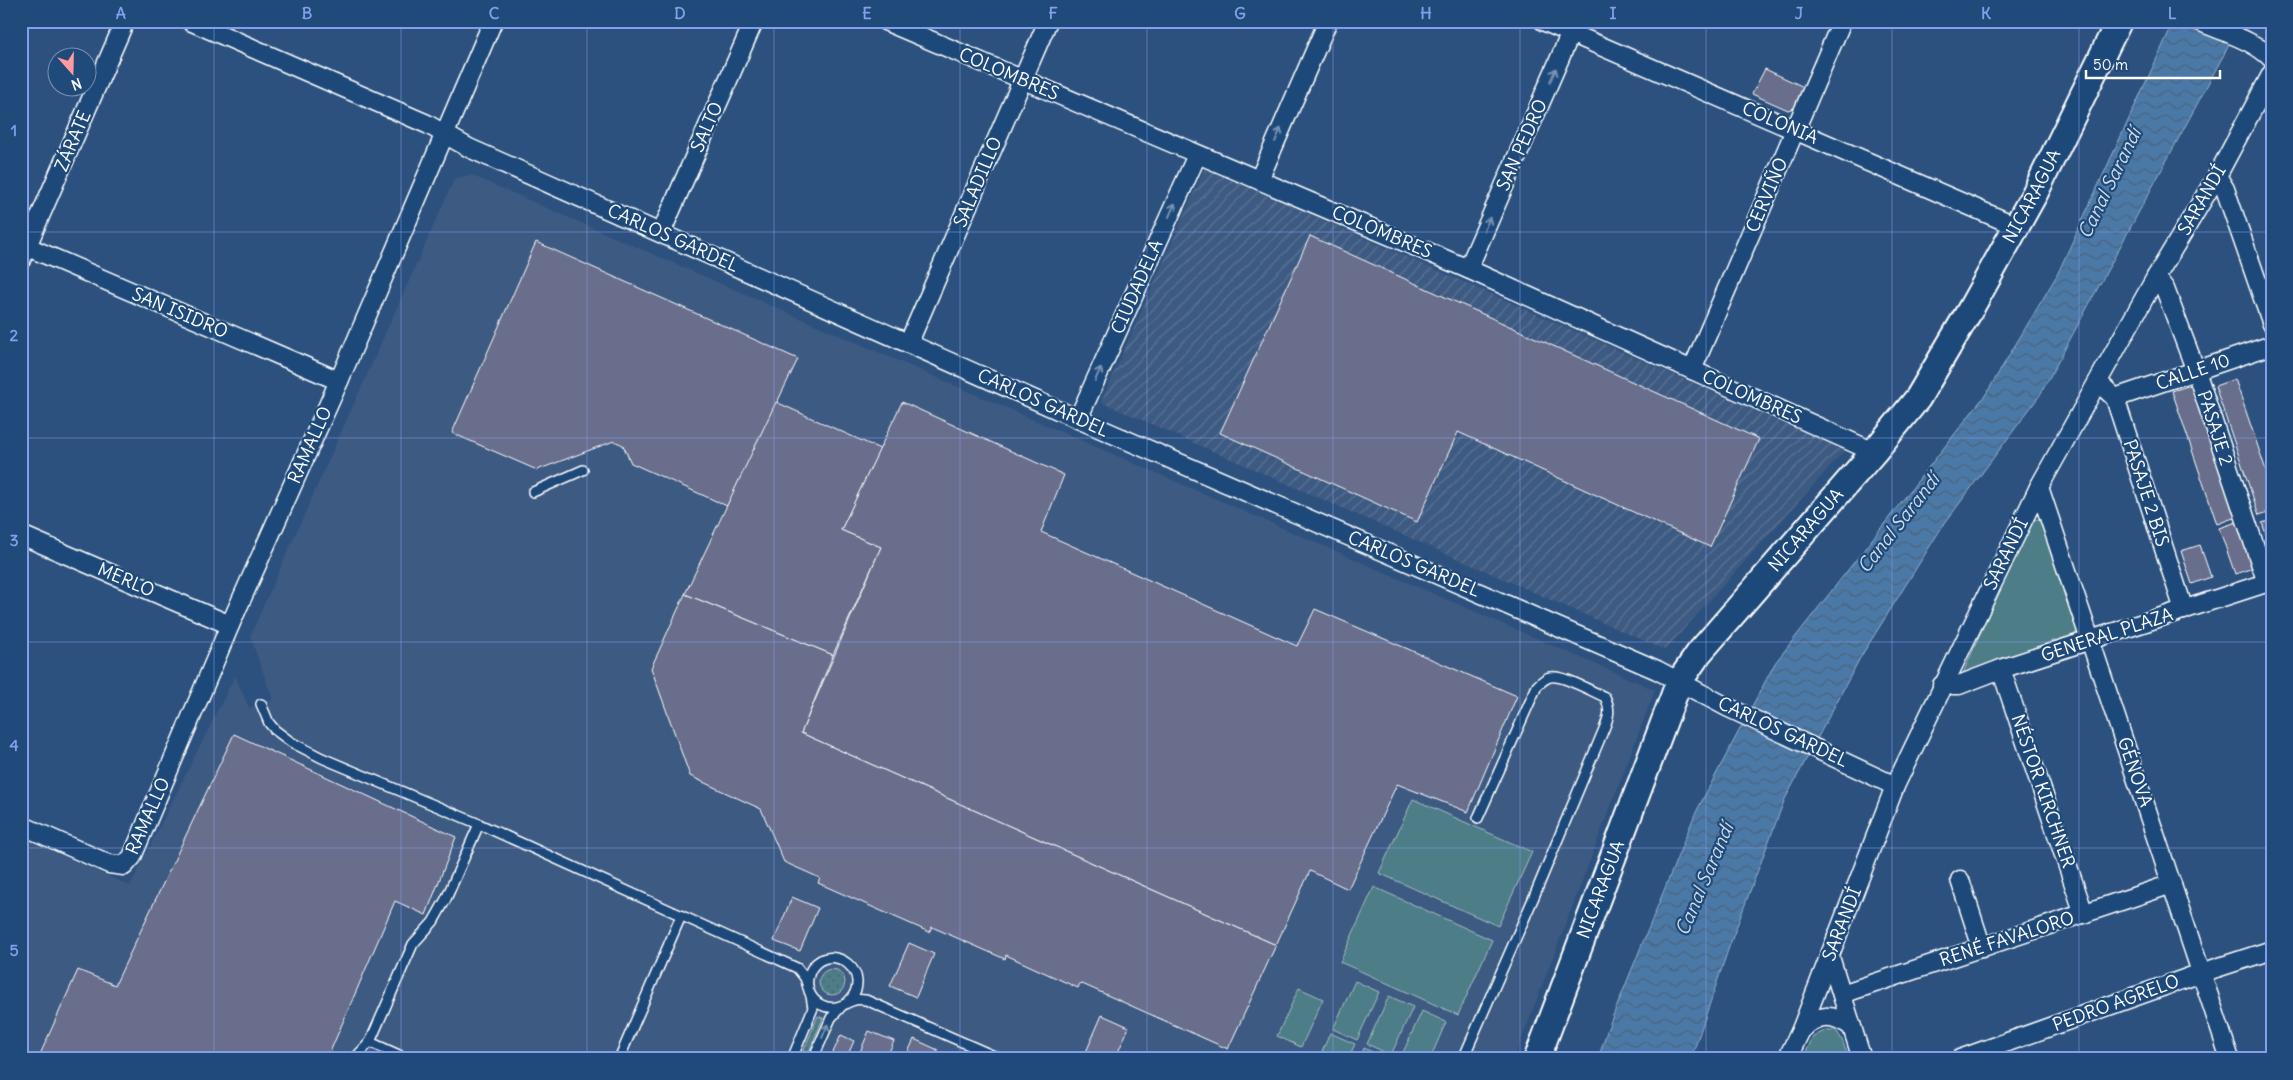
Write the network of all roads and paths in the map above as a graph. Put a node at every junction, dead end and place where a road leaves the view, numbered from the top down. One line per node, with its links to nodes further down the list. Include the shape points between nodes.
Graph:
1 (125, 21): 23 (street, ZÁRATE)
2 (190, 21): 17 (street, CARLOS GARDEL)
3 (493, 21): 17 (street, RAMALLO)
4 (754, 21): 22 (street, SALTO)
5 (885, 21): 15 (street, COLOMBRES)
6 (1048, 21): 15 (street, SALADILLO)
7 (1328, 21): 20 (street, one-way to 7)
8 (1543, 21): 12 (street, COLONIA)
9 (1842, 21): 16 (street, CERVIÑO)
10 (2119, 21): 21 (main road, NICARAGUA)
11 (2199, 21): 13 (street, via 2253,45)
12 (1573, 27): 16 (street, COLONIA); 24 (street, SAN PEDRO, one-way to 12)
13 (2272, 59)
14 (2272, 73): 19 (street, SARANDÍ)
15 (1022, 79): 18 (street, COLOMBRES); 27 (street, SALADILLO)
16 (1795, 129): 21 (street, COLONIA); 29 (street, CERVIÑO)
17 (444, 132): 22 (street, CARLOS GARDEL, via 468,148); 31 (street, RAMALLO)
18 (1197, 154): 20 (street, COLOMBRES); 34 (street, CIUDADELA, one-way to 18)
19 (2216, 176): 25 (street, SARANDÍ); 26 (street, via 2225,189)
20 (1259, 180): 24 (street, COLOMBRES)
21 (2016, 226): 35 (main road, NICARAGUA, via 1918,398)
22 (661, 232): 27 (street, CARLOS GARDEL)
23 (23, 250): 31 (street, SAN ISIDRO)
24 (1468, 269): 29 (street, COLOMBRES)
25 (2156, 277): 30 (street, PASAJE 2, via 2166,289); 32 (street, SARANDÍ)
26 (2272, 324)
27 (909, 342): 34 (street, CARLOS GARDEL)
28 (2272, 345): 30 (street, CALLE 10)
29 (1692, 370): 35 (street, COLOMBRES)
30 (2196, 371): 33 (street, CALLE 10); 40 (street, PASAJE 2)
31 (339, 381): 42 (street, RAMALLO)
32 (2098, 382): 33 (street, PASAJE 2 BIS); 37 (street, SARANDÍ)
33 (2115, 398): 41 (street, PASAJE 2 BIS)
34 (1078, 419): 45 (street, CARLOS GARDEL, via 1658,670)
35 (1874, 452): 45 (main road, NICARAGUA, via 1699,653)
36 (583, 470): 38 (lane)
37 (2039, 487): 43 (street, GÉNOVA); 46 (street, SARANDÍ)
38 (533, 492)
39 (21, 535): 42 (street, MERLO)
40 (2269, 582): 41 (street, GENERAL PLAZA)
41 (2184, 610): 43 (street, GENERAL PLAZA)
42 (230, 625): 51 (street, RAMALLO, via 132,858 124,866 109,864)
43 (2090, 641): 44 (street, GENERAL PLAZA); 53 (street, GÉNOVA)
44 (2001, 669): 46 (street, GENERAL PLAZA, via 1959,685); 54 (street, NÉSTOR KIRCHNER)
45 (1678, 682): 48 (street, CARLOS GARDEL); 77 (main road, NICARAGUA)
46 (1942, 684): 48 (street, SARANDÍ)
47 (262, 704): 50 (lane, via 269,723 291,742)
48 (1895, 786): 58 (street, SARANDÍ)
49 (1478, 818): 76 (lane, via 1537,686 1543,680 1559,677 1605,697 1610,714)
50 (479, 824): 55 (lane); 69 (lane, via 434,922 413,944)
51 (21, 825)
52 (1960, 880): 56 (street)
53 (2172, 884): 54 (street, RENÉ FAVALORO); 61 (street, GÉNOVA)
54 (2084, 914): 56 (street, RENÉ FAVALORO)
55 (681, 916): 60 (lane); 72 (lane)
56 (1982, 948): 64 (street, RENÉ FAVALORO)
57 (2272, 950): 61 (street, PEDRO AGRELO)
58 (1830, 957): 64 (street); 68 (street, SARANDÍ)
59 (815, 965): 60 (lane); 62 (lane, via 830,958 847,962 853,968); 63 (lane, via 808,979)
60 (797, 968): 63 (lane)
61 (2201, 973): 80 (street, PEDRO AGRELO); 81 (street, GÉNOVA)
62 (858, 984): 65 (lane); 66 (lane, via 853,998)
63 (809, 991): 66 (lane, via 821,1005); 73 (lane, via 813,1008)
64 (1842, 994): 67 (street)
65 (866, 1000): 66 (lane); 75 (lane)
66 (845, 1004): 74 (lane, one-way to 66, via 831,1018)
67 (1852, 1027): 68 (street, via 1842,1020 1826,1017 1810,1022); 79 (street)
68 (1801, 1030): 78 (street, SARANDÍ)
69 (370, 1042): 70 (lane); 71 (lane)
70 (354, 1059)
71 (408, 1059)
72 (619, 1059)
73 (792, 1059)
74 (813, 1059)
75 (1001, 1059)
76 (1463, 1059)
77 (1538, 1059)
78 (1788, 1059)
79 (1862, 1059)
80 (1960, 1059)
81 (2230, 1059)

